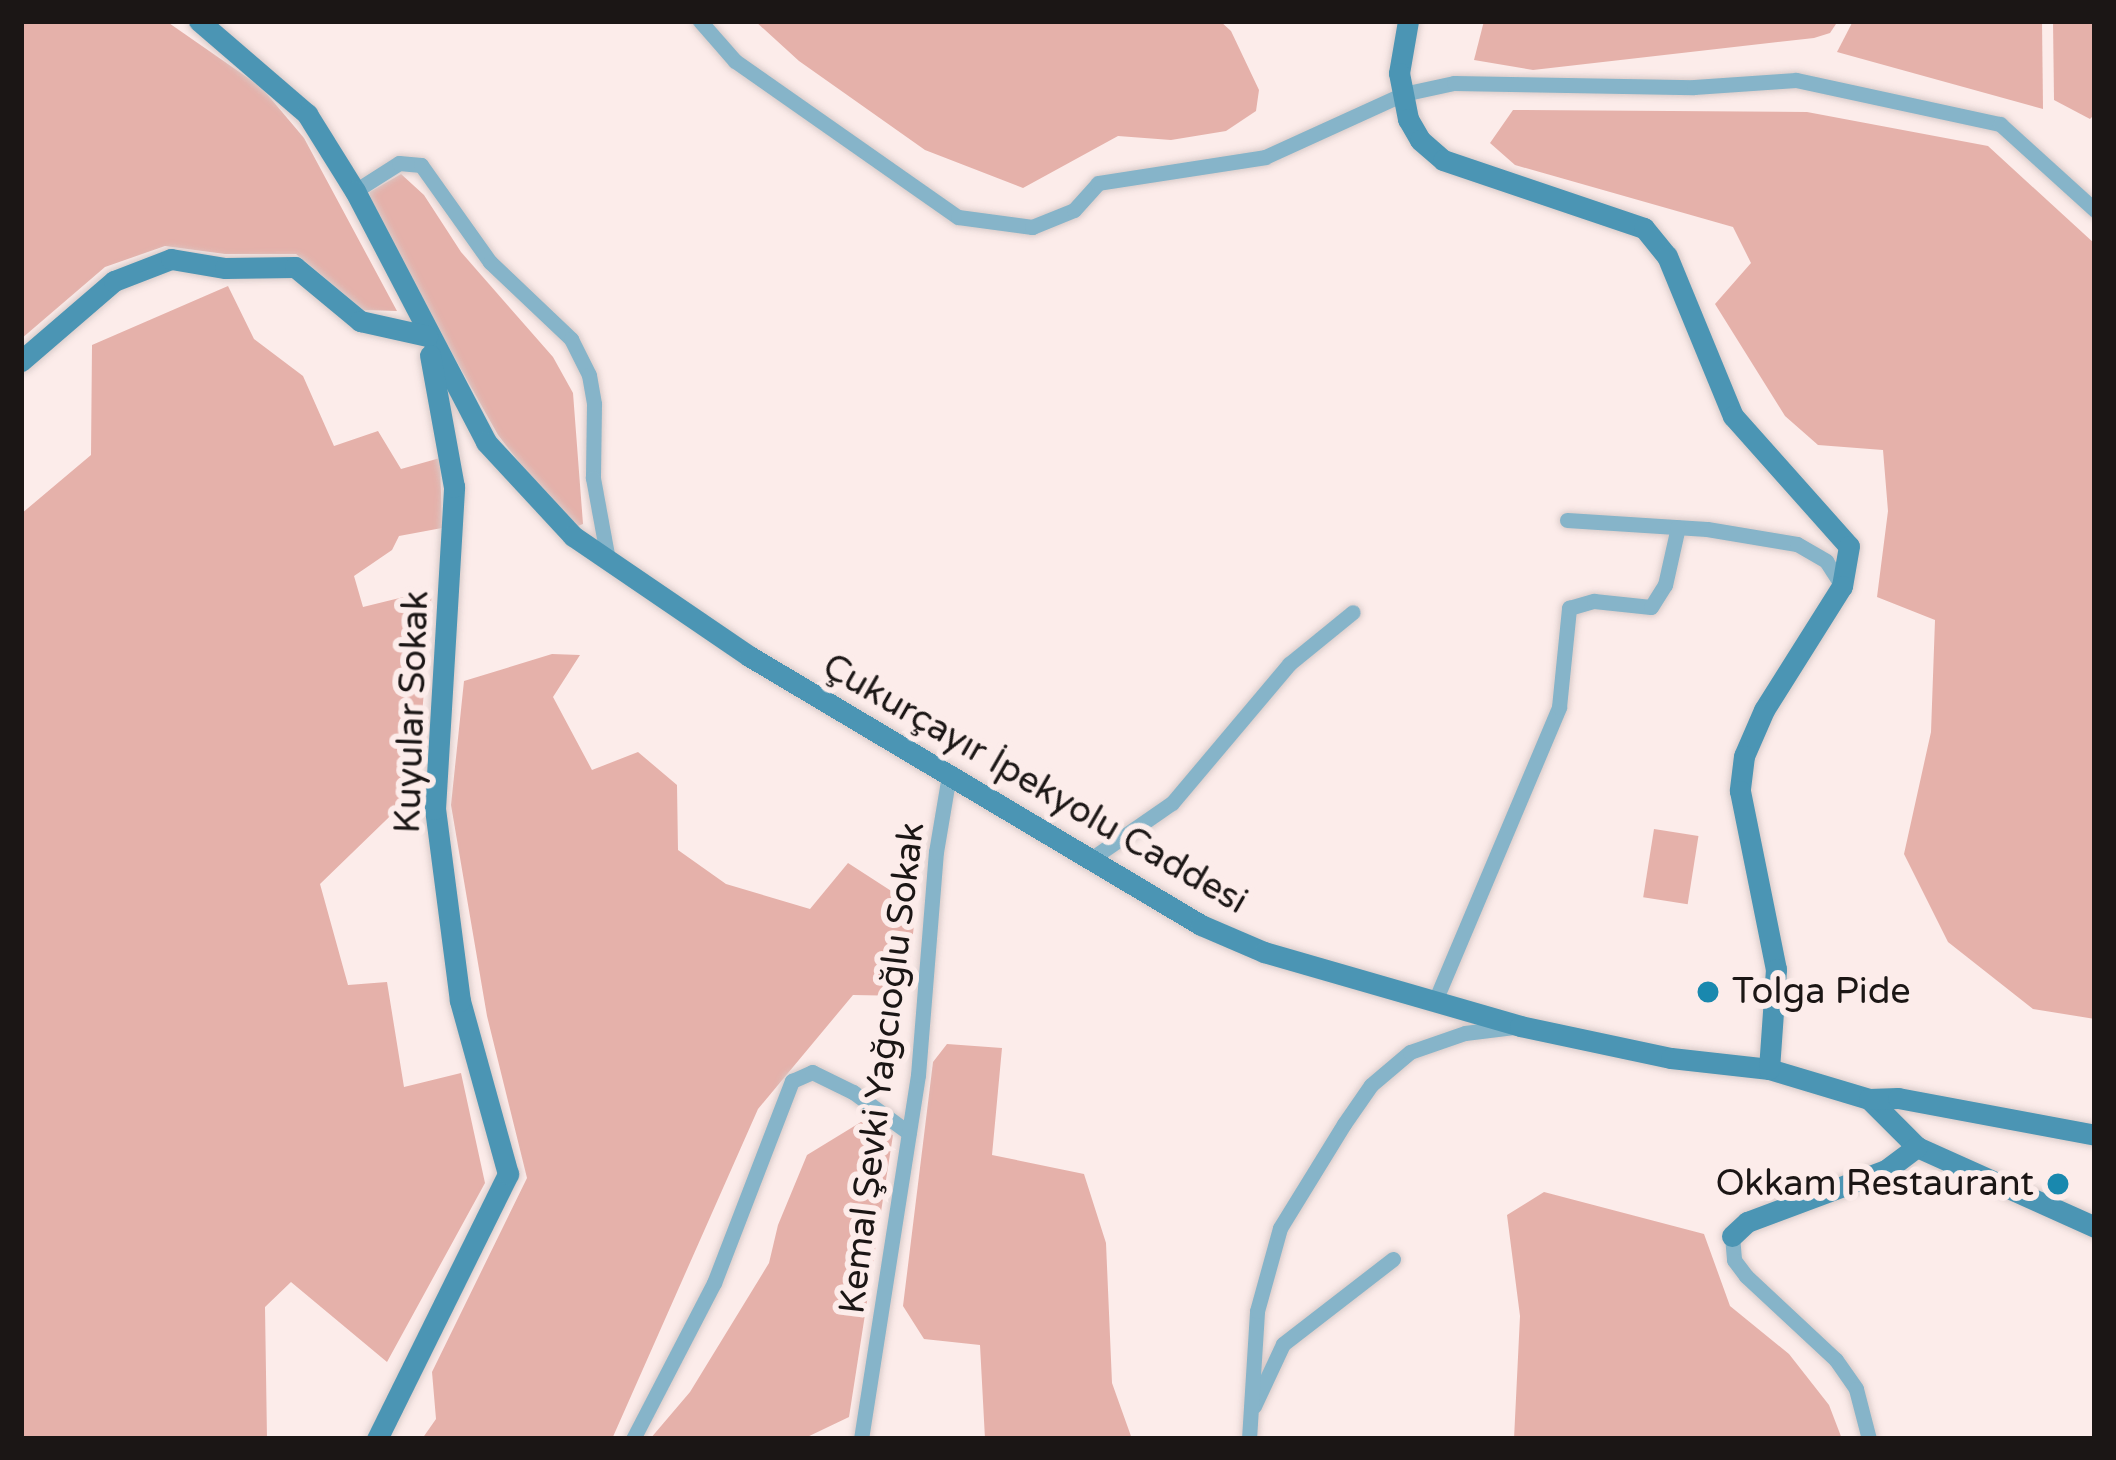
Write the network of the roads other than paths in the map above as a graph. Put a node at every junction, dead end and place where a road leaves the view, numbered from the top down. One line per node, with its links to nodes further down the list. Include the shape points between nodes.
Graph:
1 (199, 21): 5 (street, Çukurçayır İpekyolu Caddesi, via 307,114)
2 (700, 21): 4 (street, via 735,61 958,217 1032,227 1075,210 1098,183 1265,157)
3 (1408, 21): 4 (street)
4 (1403, 94): 6 (street, via 1454,83 1672,88 1796,80 2000,124); 12 (street, via 1420,140 1443,160 1644,228 1667,256 1733,416 1849,547)
5 (355, 191): 7 (street, Çukurçayır İpekyolu Caddesi); 11 (street, via 399,163 421,165 490,262 571,339 594,404 593,478)
6 (2095, 210)
7 (427, 337): 8 (street, via 360,321 295,267 172,259 114,281); 11 (street, Çukurçayır İpekyolu Caddesi, via 486,442 573,536); 27 (street, Kuyular Sokak, via 454,487 434,809 460,1000 508,1174)
8 (21, 361)
9 (1567, 520): 10 (street)
10 (1678, 527): 12 (street, via 1797,544 1826,561); 16 (street, via 1665,585 1651,607 1594,601 1569,608 1559,707)
11 (608, 560): 14 (street, Çukurçayır İpekyolu Caddesi, via 748,656)
12 (1842, 586): 18 (street, via 1744,756 1740,791 1776,969)
13 (1353, 612): 15 (street, via 1289,664 1172,802)
14 (949, 775): 15 (street, Çukurçayır İpekyolu Caddesi); 20 (street, Kemal Şevki Yağcıoğlu Sokak)
15 (1090, 860): 16 (street, Çukurçayır İpekyolu Caddesi, via 1264,952)
16 (1436, 1001): 17 (street, Çukurçayır İpekyolu Caddesi)
17 (1520, 1026): 18 (street, Çukurçayır İpekyolu Caddesi); 26 (street, via 1409,1052 1371,1085 1344,1124 1280,1228 1257,1311)
18 (1769, 1069): 19 (street, Çukurçayır İpekyolu Caddesi)
19 (1869, 1099): 21 (street); 22 (street, Çukurçayır İpekyolu Caddesi)
20 (909, 1132): 28 (street, via 812,1072 792,1081 714,1283); 29 (street, Kemal Şevki Yağcıoğlu Sokak)
21 (2095, 1135)
22 (1917, 1147): 23 (street, Çukurçayır İpekyolu Caddesi); 24 (street, via 1886,1170 1747,1222)
23 (2095, 1227)
24 (1732, 1236): 31 (street, via 1734,1260 1746,1276 1856,1389)
25 (1393, 1259): 26 (street, via 1283,1344)
26 (1248, 1419): 30 (street)
27 (377, 1439)
28 (633, 1439)
29 (861, 1439)
30 (1249, 1439)
31 (1869, 1439)

